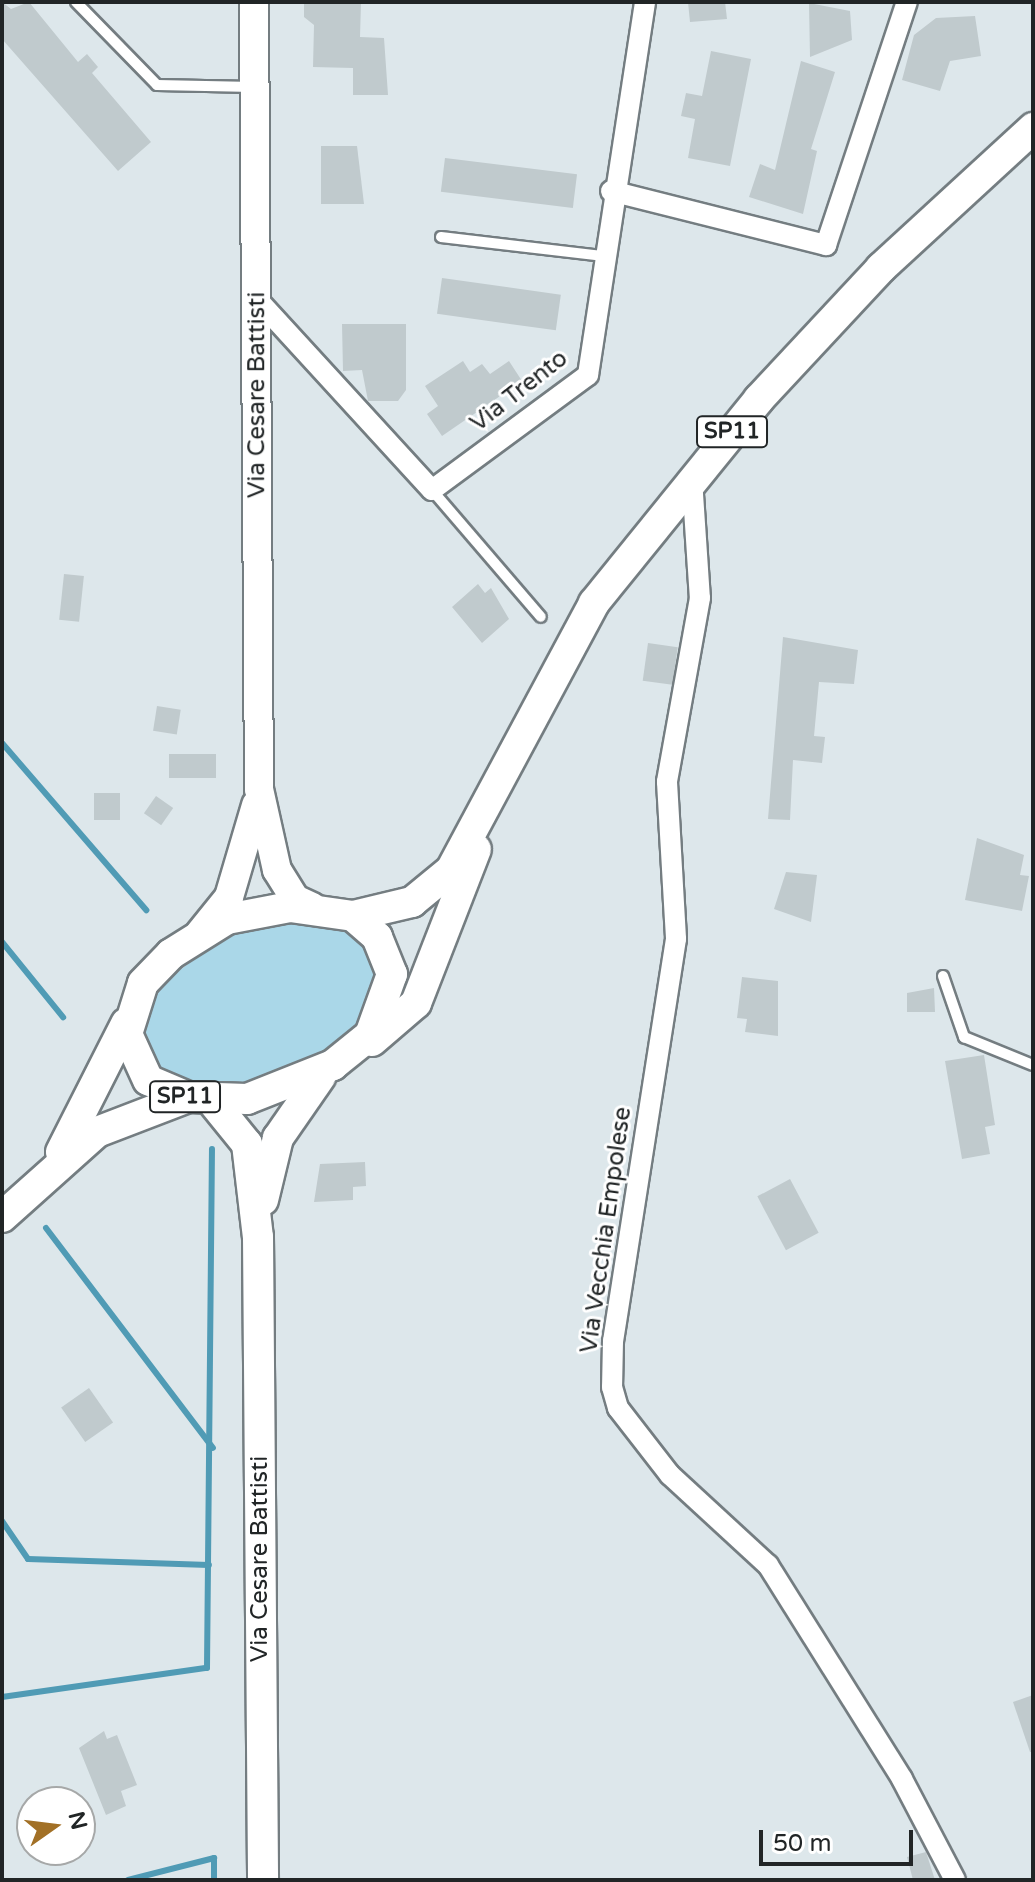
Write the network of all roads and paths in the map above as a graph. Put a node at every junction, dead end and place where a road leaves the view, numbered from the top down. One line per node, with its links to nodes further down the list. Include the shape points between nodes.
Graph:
1 (76, 2): 5 (lane, via 157,85)
2 (254, 2): 5 (street, Via Cesare Battisti)
3 (645, 2): 7 (street, Via Trento)
4 (907, 2): 7 (street, via 826,245)
5 (254, 87): 10 (street, Via Cesare Battisti)
6 (1033, 128): 11 (main road, SP11, via 881,268)
7 (611, 191): 9 (street, Via Trento)
8 (441, 237): 9 (lane)
9 (602, 256): 12 (street, Via Trento, via 588,375)
10 (256, 298): 12 (street); 15 (street, Via Cesare Battisti)
11 (692, 479): 14 (main road, SP11, via 594,603); 28 (street, Via Vecchia Empolese, via 700,598 667,782 676,939 613,1341 612,1387 618,1408 670,1475 768,1565 902,1779)
12 (432, 490): 13 (lane)
13 (541, 617)
14 (496, 787): 17 (main road, SP11, via 436,887 393,910); 21 (main road, SP11, via 444,945 416,1003 395,1026)
15 (259, 789): 16 (street, Via Cesare Battisti, via 277,870 295,899); 18 (street, Via Cesare Battisti, via 229,897)
16 (312, 907): 17 (main road, Via Cesare Battisti / SP11); 18 (main road, Via Cesare Battisti / SP11, via 241,915)
17 (353, 916): 21 (main road, Via Cesare Battisti / SP11, via 377,937 392,974 384,1013)
18 (191, 940): 20 (main road, Via Cesare Battisti / SP11, via 143,983)
19 (943, 976): 22 (lane, via 964,1037)
20 (128, 1019): 23 (main road, Via Cesare Battisti / SP11, via 139,1069 166,1091); 24 (main road)
21 (337, 1063): 23 (main road, Via Cesare Battisti / SP11, via 275,1091); 26 (main road, Via Cesare Battisti / SP11, via 304,1093 278,1138)
22 (1033, 1065)
23 (200, 1099): 24 (main road, via 115,1121); 26 (main road, Via Cesare Battisti / SP11, via 247,1144)
24 (49, 1171): 25 (main road)
25 (2, 1217)
26 (258, 1237): 27 (main road, Via Cesare Battisti / SP11)
27 (263, 1880)
28 (955, 1880)

